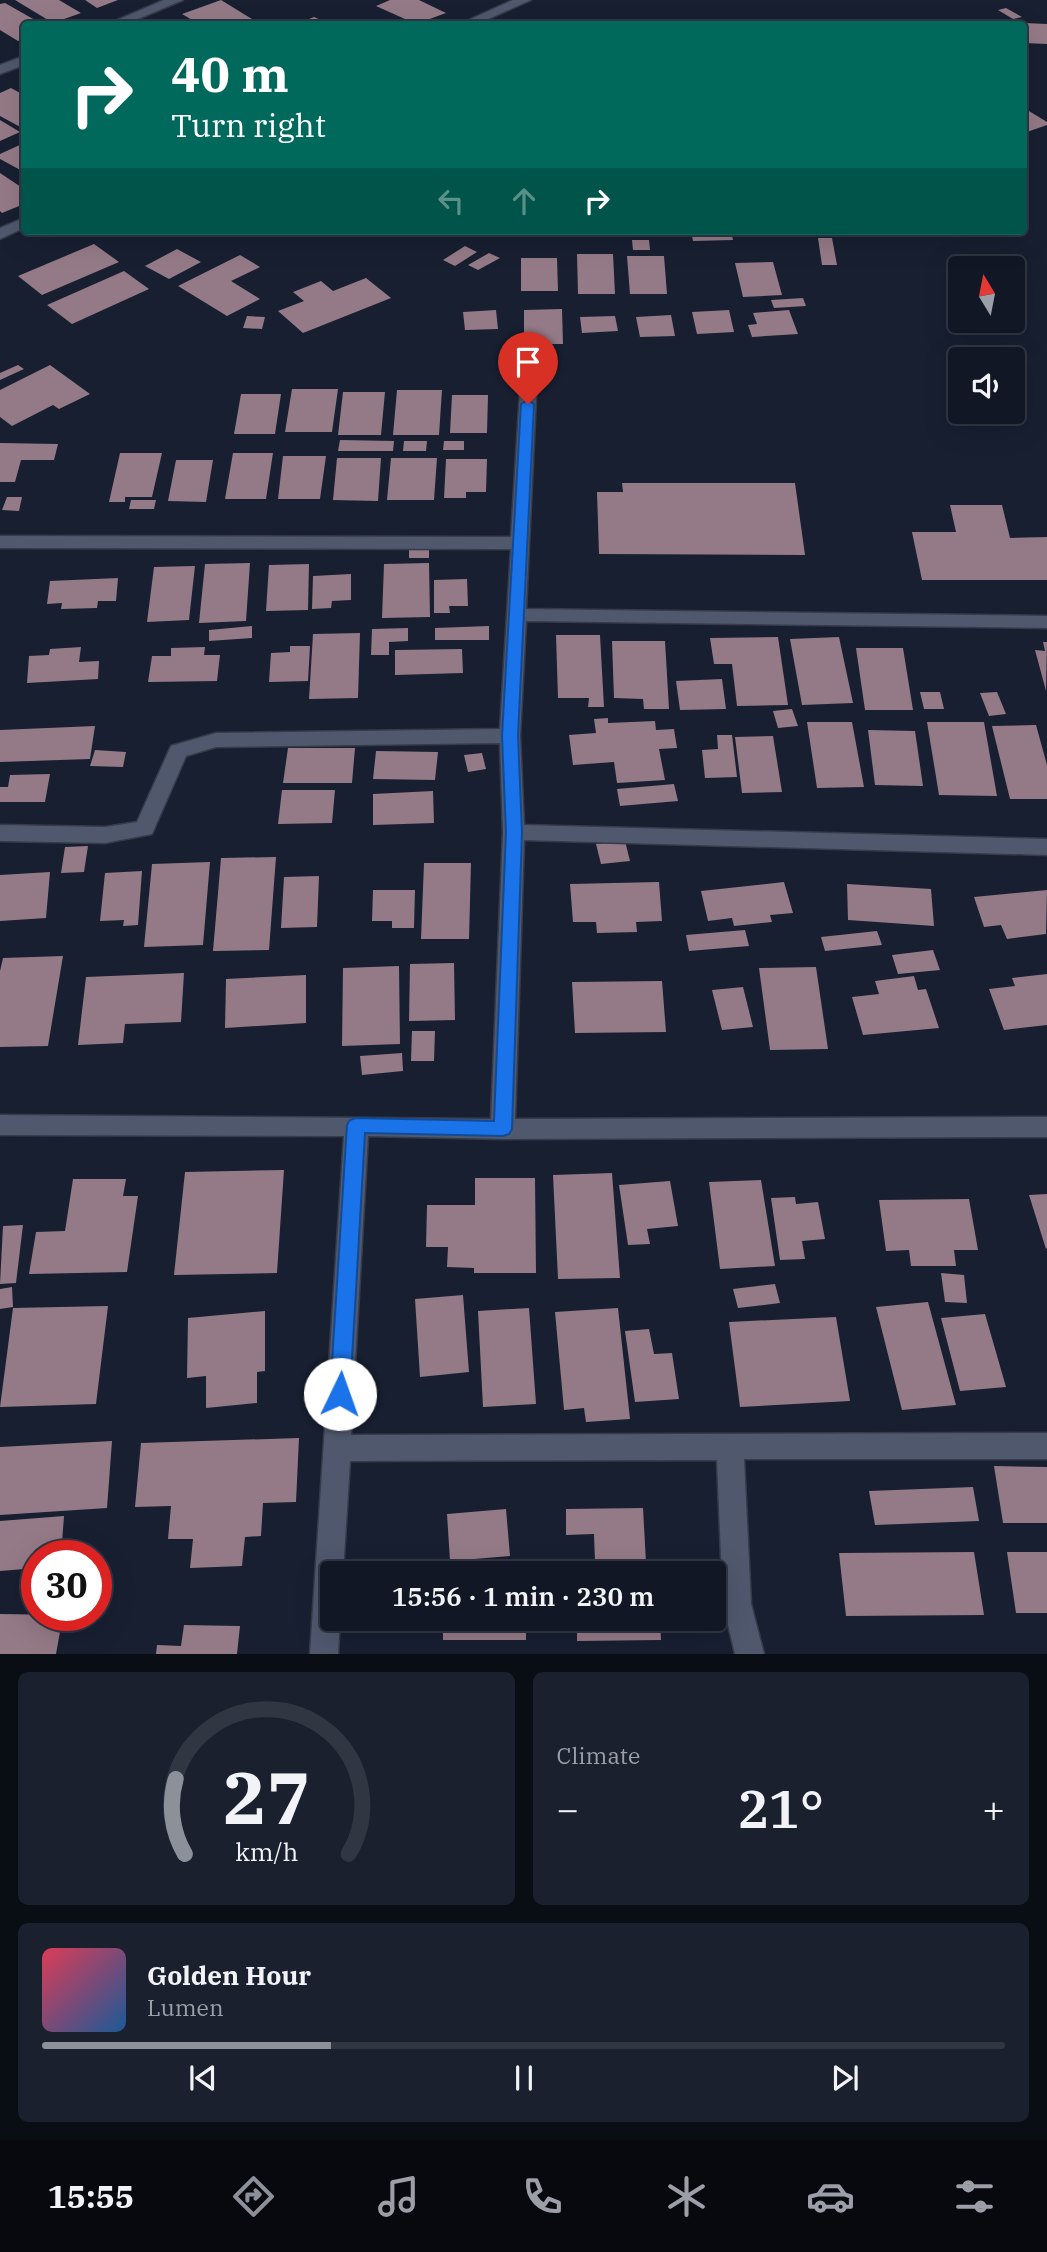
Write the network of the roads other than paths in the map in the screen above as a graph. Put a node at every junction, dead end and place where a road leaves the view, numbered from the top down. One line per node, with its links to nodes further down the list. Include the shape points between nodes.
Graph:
1 (176, 0): 3 (street)
2 (524, 0): 4 (street)
3 (123, 21)
4 (474, 21)
5 (21, 61): 6 (street)
6 (0, 70)
7 (21, 224): 8 (street)
8 (0, 234)
9 (529, 376): 11 (street)
10 (0, 542): 11 (street)
11 (519, 542): 12 (street)
12 (518, 615): 13 (street); 14 (street)
13 (1047, 622)
14 (510, 736): 15 (street); 16 (street, via 216,740 178,751 145,829 105,835)
15 (514, 832): 17 (street); 21 (street)
16 (0, 833)
17 (1047, 847)
18 (0, 1125): 19 (street)
19 (356, 1125): 21 (street); 23 (street)
20 (1047, 1127): 21 (street)
21 (503, 1129)
22 (1047, 1446): 24 (street)
23 (337, 1448): 24 (street); 25 (street)
24 (730, 1448): 26 (street, via 737,1604)
25 (324, 1654)
26 (750, 1654)

